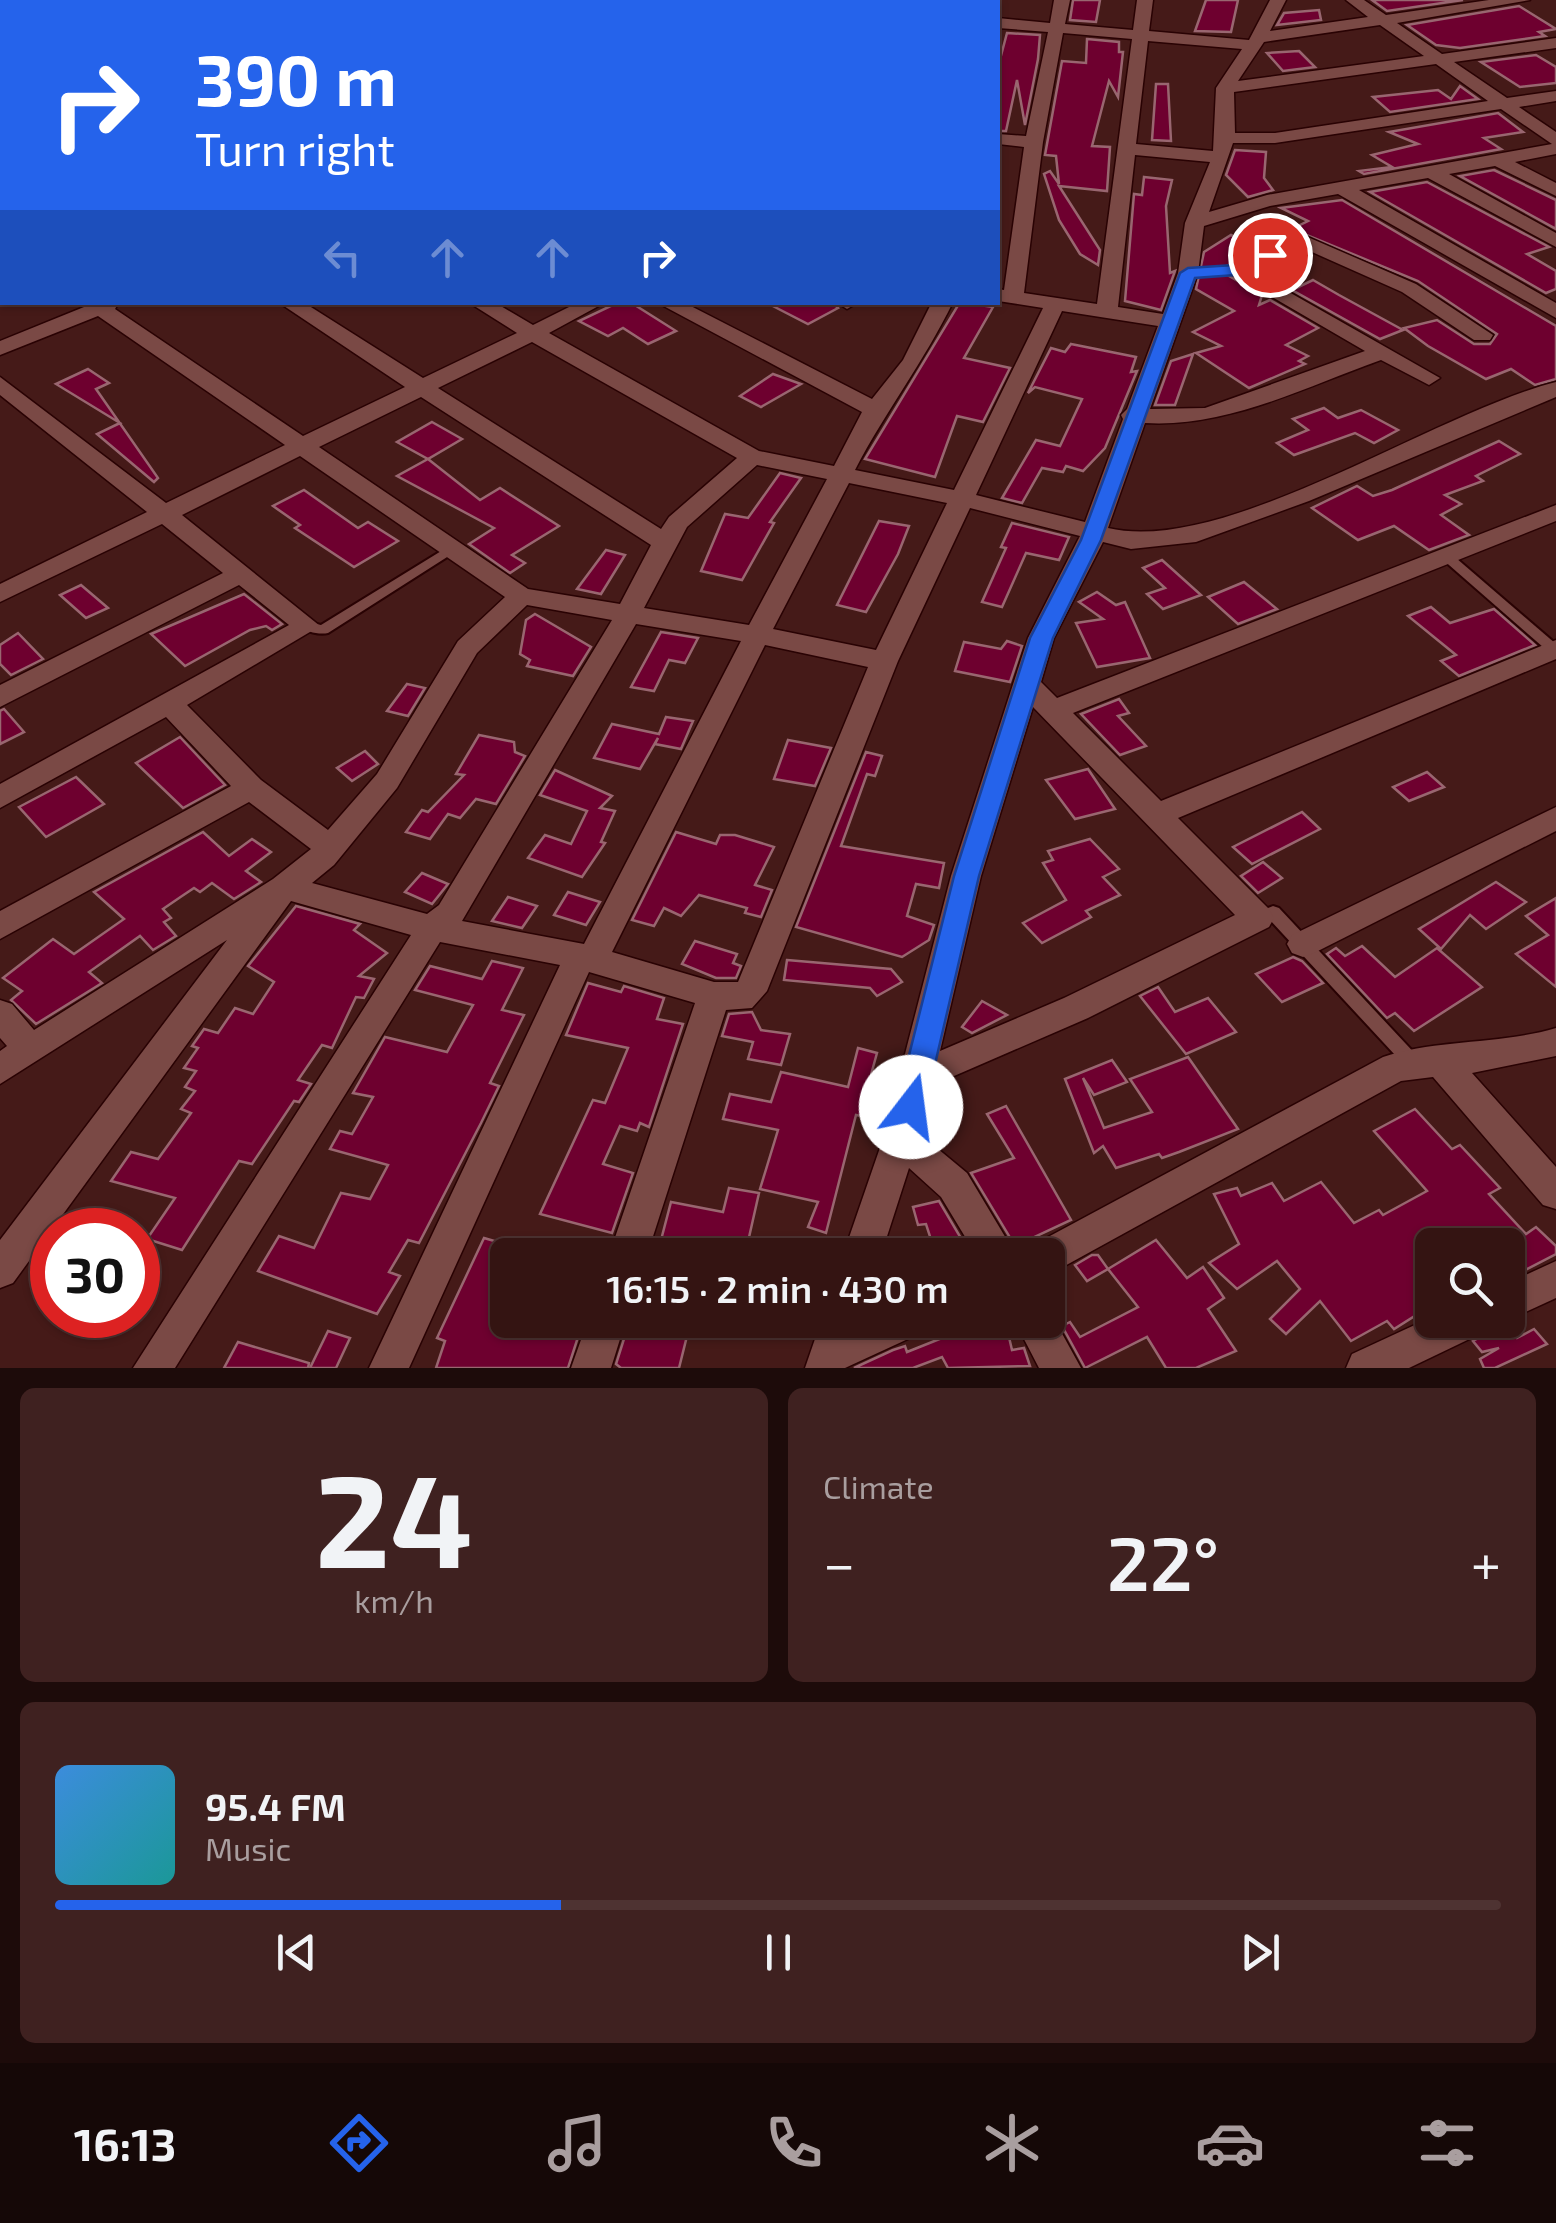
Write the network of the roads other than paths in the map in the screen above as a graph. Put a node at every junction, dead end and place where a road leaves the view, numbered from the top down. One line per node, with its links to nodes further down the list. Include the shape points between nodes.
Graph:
1 (1062, 0): 8 (street)
2 (1144, 0): 9 (street)
3 (1278, 0): 10 (street)
4 (1354, 0): 6 (street)
5 (1522, 0): 6 (street)
6 (1380, 20): 10 (street); 12 (street)
7 (1000, 23): 8 (street)
8 (1054, 28): 9 (street); 19 (street)
9 (1140, 34): 10 (street); 20 (street)
10 (1254, 41): 13 (street)
11 (1556, 43): 12 (street)
12 (1436, 60): 13 (street); 15 (street)
13 (1225, 88): 16 (street)
14 (1556, 96): 15 (street)
15 (1502, 104): 16 (street, via 1274,138); 18 (street)
16 (1226, 138): 22 (street)
17 (1000, 139): 19 (street)
18 (1556, 140)
19 (1034, 142): 30 (street)
20 (1126, 149): 22 (street); 39 (street)
21 (1556, 149): 23 (street)
22 (1220, 157): 27 (street)
23 (1498, 160): 24 (street); 26 (street)
24 (1430, 172): 25 (street); 28 (street)
25 (1340, 187): 27 (street); 40 (street)
26 (1556, 190)
27 (1194, 222): 29 (street)
28 (1556, 241)
29 (1212, 271): 41 (street); 43 (street, via 1303,241 1409,288); 45 (street)
30 (1005, 296): 31 (street)
31 (1056, 302): 39 (street); 55 (street)
32 (100, 305): 44 (street)
33 (103, 305): 52 (street)
34 (293, 305): 48 (street)
35 (483, 305): 42 (street)
36 (590, 305): 42 (street)
37 (672, 305): 50 (street)
38 (942, 305): 50 (street, via 913,362)
39 (1107, 310): 41 (street)
40 (1556, 312)
41 (1170, 321): 51 (street)
42 (533, 334): 48 (street); 53 (street)
43 (1482, 335)
44 (0, 348)
45 (1382, 352): 46 (street); 51 (street, via 1208,414)
46 (1429, 378)
47 (0, 384): 56 (street)
48 (422, 389): 52 (street); 59 (street)
49 (1556, 390): 58 (street, via 1187,537 1132,541)
50 (875, 410): 54 (street)
51 (1132, 416): 58 (street)
52 (298, 446): 56 (street); 60 (street)
53 (752, 456): 54 (street); 59 (street, via 678,522)
54 (841, 474): 55 (street); 68 (street)
55 (963, 499): 58 (street); 70 (street)
56 (163, 512): 63 (street); 64 (street)
57 (1556, 512): 61 (street)
58 (1093, 530): 71 (street)
59 (665, 544): 66 (street)
60 (451, 549): 65 (street); 67 (lane, via 323,630)
61 (1445, 555): 69 (lane); 74 (street)
62 (0, 562): 64 (street)
63 (241, 574): 67 (street); 72 (street)
64 (10, 589)
65 (521, 596): 66 (street); 79 (street, via 467,647 387,780)
66 (628, 612): 68 (street); 83 (street, via 450,914)
67 (308, 626): 73 (street)
68 (757, 635): 70 (street); 85 (street)
69 (1556, 650): 77 (street)
70 (884, 661): 86 (street, via 751,991 740,998)
71 (1027, 684): 74 (street); 92 (street, via 966,876)
72 (0, 697)
73 (169, 703): 75 (street); 76 (street)
74 (1054, 710): 77 (street)
75 (251, 788): 79 (street); 82 (street)
76 (0, 797)
77 (1159, 814): 81 (street)
78 (1556, 818): 84 (street)
79 (331, 848): 80 (street)
80 (284, 887): 83 (street); 89 (street); 99 (street)
81 (1258, 918): 84 (lane, via 1273,912); 92 (street)
82 (0, 926)
83 (432, 928): 85 (street); 107 (street)
84 (1302, 944): 90 (lane)
85 (586, 958): 86 (street); 108 (street)
86 (714, 995): 95 (street)
87 (0, 1014): 89 (street)
88 (1556, 1042): 90 (street, via 1514,1056)
89 (30, 1050): 91 (street)
90 (1427, 1062): 94 (street); 98 (street, via 1395,1067)
91 (0, 1069)
92 (920, 1075): 93 (street)
93 (901, 1139): 96 (street); 97 (street, via 954,1185)
94 (1556, 1192)
95 (634, 1238)
96 (868, 1238)
97 (987, 1238)
98 (1065, 1247)
99 (0, 1270)
100 (1556, 1279): 101 (street)
101 (1525, 1294)
102 (601, 1338): 109 (street)
103 (857, 1338): 106 (street)
104 (1043, 1338): 110 (street)
105 (1430, 1338): 111 (street)
106 (832, 1347)
107 (153, 1368)
108 (388, 1368)
109 (591, 1368)
110 (1060, 1368)
111 (1366, 1368)

